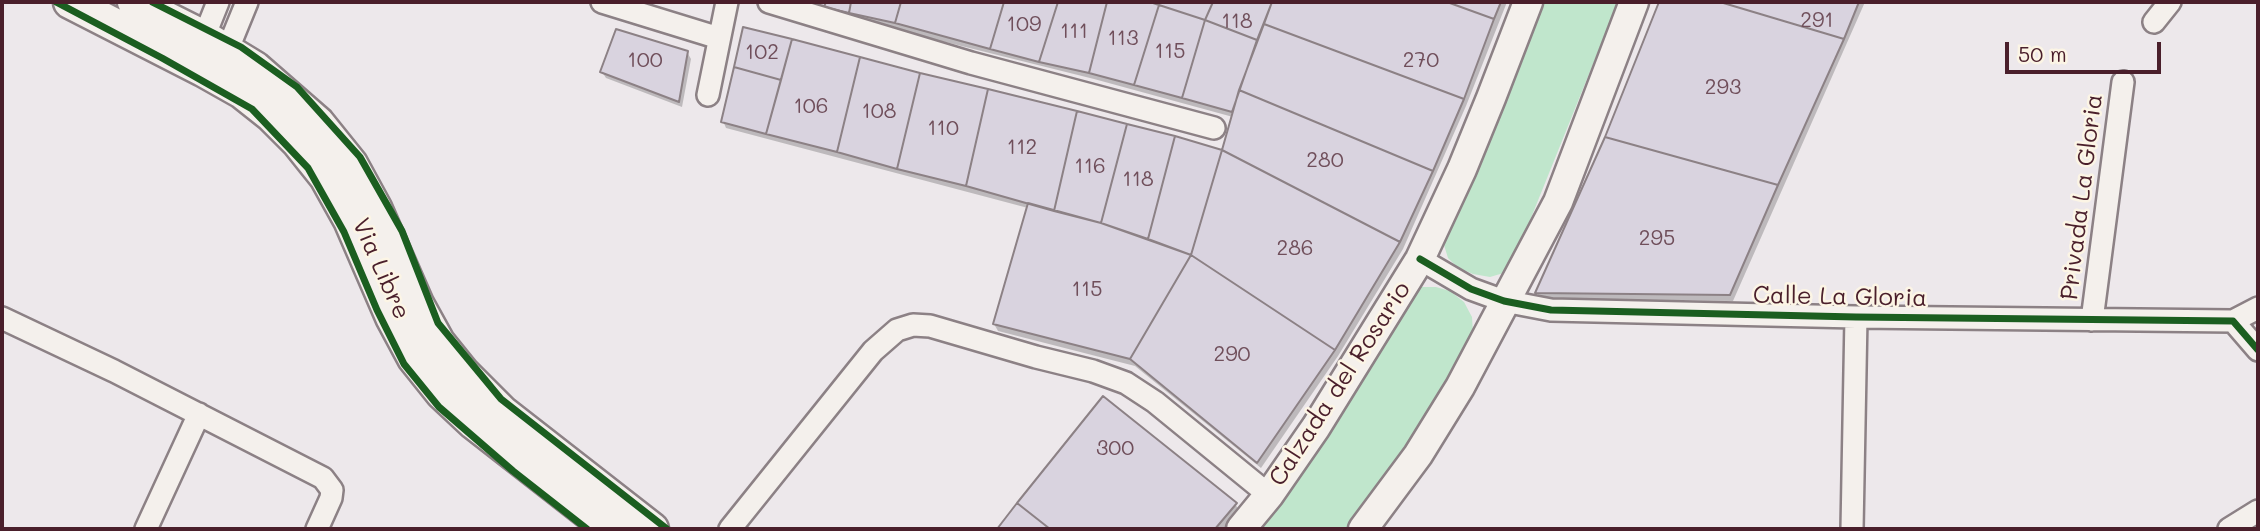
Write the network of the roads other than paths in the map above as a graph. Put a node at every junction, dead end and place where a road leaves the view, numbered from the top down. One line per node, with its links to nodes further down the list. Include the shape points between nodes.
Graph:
1 (70, 2): 30 (main road, via 204,70 271,115 326,177 414,358 442,393)
2 (134, 2): 13 (main road)
3 (218, 2): 13 (street)
4 (247, 2): 13 (street)
5 (602, 2): 12 (street)
6 (727, 2): 12 (street)
7 (769, 2): 16 (street, via 971,64)
8 (1528, 2): 17 (street, Calzada del Rosario, via 1467,157)
9 (1634, 2): 18 (street, via 1558,202)
10 (2170, 2): 11 (street)
11 (2154, 22)
12 (719, 38): 15 (street)
13 (216, 44): 31 (main road, via 288,95 351,163 417,304 438,342 463,373 502,412)
14 (2123, 82): 22 (street, Privada La Gloria)
15 (708, 95)
16 (1214, 128)
17 (1420, 259): 18 (street, Calle La Gloria, via 1472,289); 26 (street, Calzada del Rosario)
18 (1504, 301): 20 (street, Calle La Gloria, via 1584,311); 34 (street, via 1460,387)
19 (2258, 308): 23 (street)
20 (1856, 317): 22 (street, Calle La Gloria); 35 (street)
21 (2, 318): 25 (street)
22 (2092, 320): 23 (street, Calle La Gloria)
23 (2233, 321): 24 (street)
24 (2258, 350)
25 (199, 414): 28 (street); 29 (street, via 323,478 332,490)
26 (1269, 495): 32 (street, via 1126,383 930,326 913,325 897,330 873,351); 33 (street, Calzada del Rosario)
27 (2258, 511): 36 (street)
28 (146, 529)
29 (317, 529)
30 (610, 529)
31 (652, 529)
32 (730, 529)
33 (1241, 529)
34 (1363, 529)
35 (1852, 529)
36 (2229, 529)

